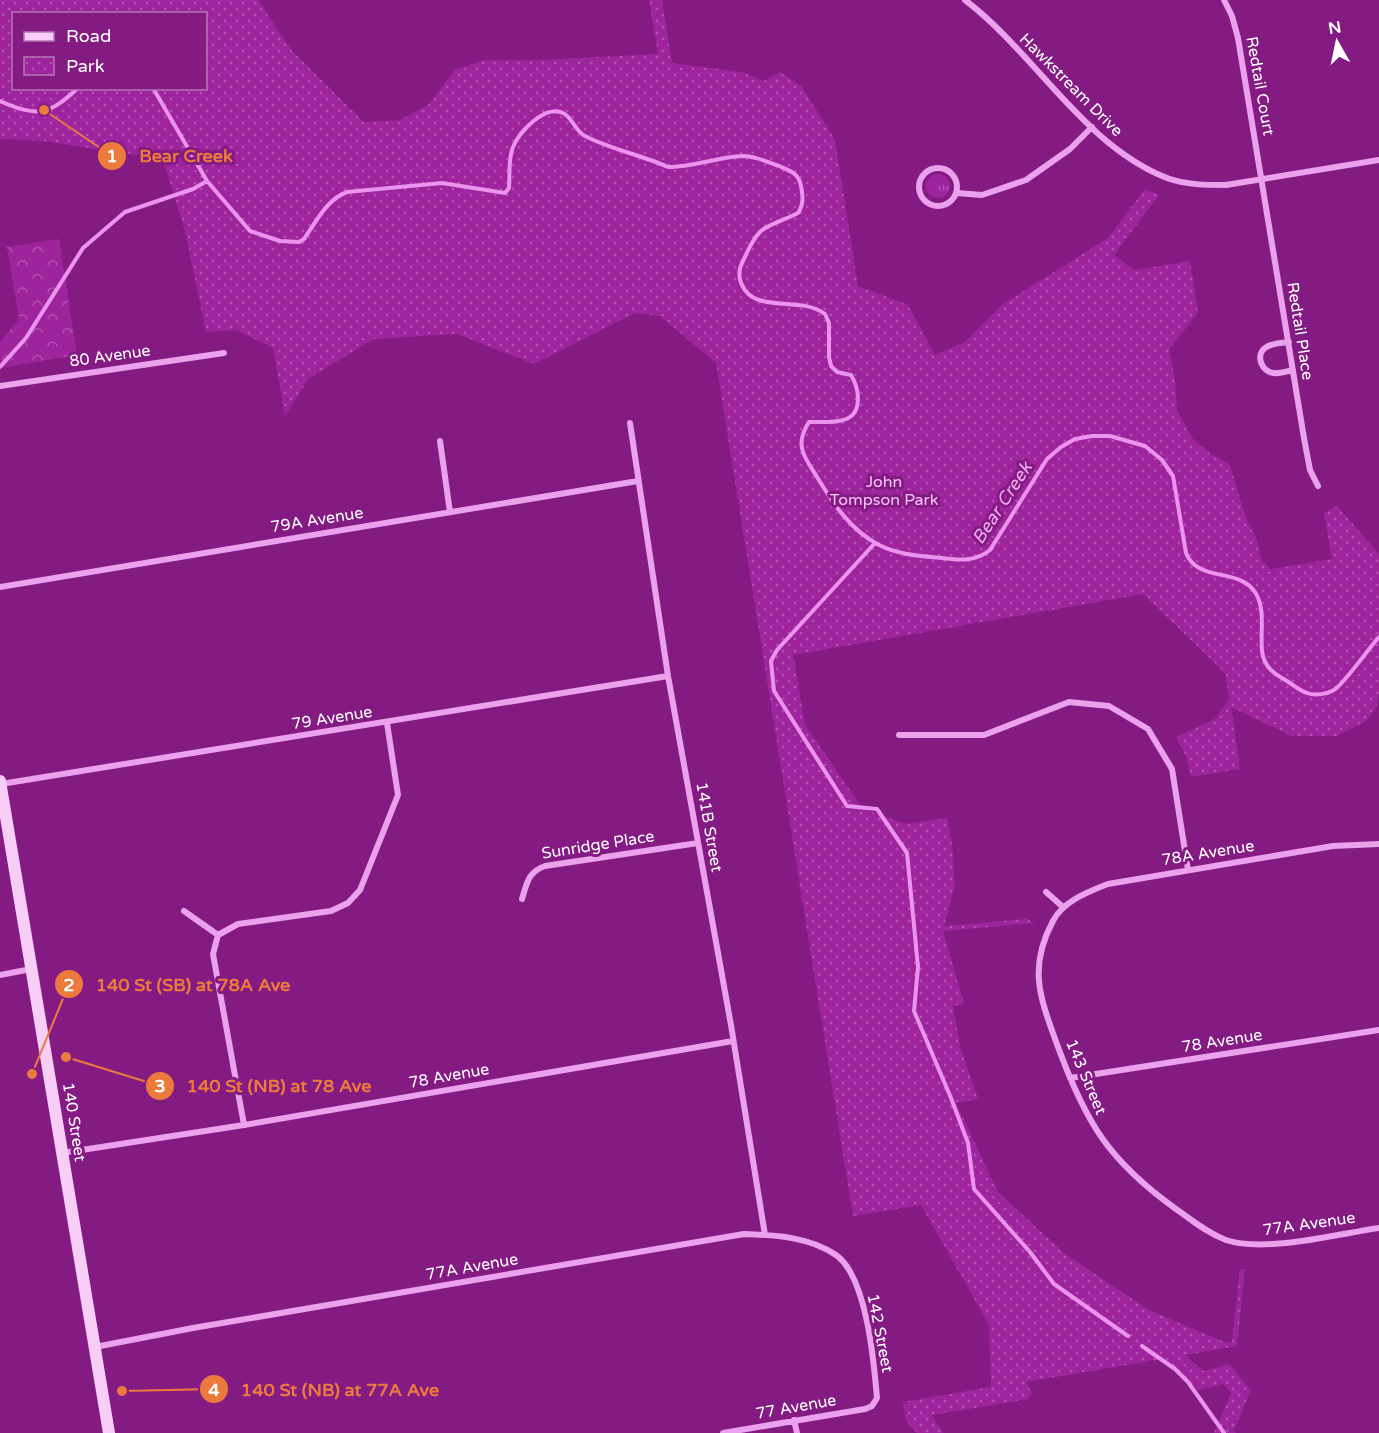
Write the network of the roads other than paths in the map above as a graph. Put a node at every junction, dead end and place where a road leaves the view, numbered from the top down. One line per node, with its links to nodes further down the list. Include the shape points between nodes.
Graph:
1 (965, 0): 3 (street, Hawkstream Drive)
2 (1224, 0): 5 (street, Redtail Court, via 1238,38)
3 (1092, 127): 5 (street, Hawkstream Drive, via 1122,154 1167,178 1201,185); 6 (street, via 1070,149 1026,180 982,195)
4 (1379, 160): 5 (street, Hawkstream Drive)
5 (1262, 179): 7 (street, Redtail Place)
6 (957, 193): 6 (street, via 956,179 947,170 935,168 924,174 919,186 922,198 932,206 945,206)
7 (1289, 342): 9 (street, Redtail Place); 9 (street, via 1268,346 1261,353 1261,363 1271,373)
8 (224, 353): 10 (street, 80 Avenue)
9 (1293, 370): 14 (street, Redtail Place, via 1310,470)
10 (0, 386)
11 (630, 423): 13 (street, 141B Street)
12 (440, 441): 15 (street)
13 (638, 481): 15 (street, 79A Avenue); 17 (street, 141B Street)
14 (1318, 486)
15 (450, 512): 16 (street, 79A Avenue)
16 (0, 587)
17 (668, 676): 18 (street, 79 Avenue); 21 (street, 141B Street)
18 (387, 723): 20 (street, 79 Avenue); 29 (street, via 398,795 360,890 348,903 331,911 238,924)
19 (899, 735): 23 (street, via 984,735 1069,702 1109,706 1148,729 1172,769)
20 (0, 782): 30 (main road, 140 Street)
21 (698, 843): 25 (street, Sunridge Place, via 545,866 529,876); 33 (street, 141B Street)
22 (1379, 844): 23 (street, 78A Avenue, via 1343,845)
23 (1188, 870): 26 (street, 78A Avenue, via 1108,884)
24 (1046, 892): 26 (street)
25 (522, 899)
26 (1063, 907): 28 (street, 78A Avenue)
27 (184, 911): 29 (street)
28 (1053, 920): 34 (street, 143 Street, via 1040,957 1038,985)
29 (218, 935): 35 (street, via 213,954)
30 (32, 969): 31 (street); 36 (main road, 140 Street)
31 (0, 975)
32 (1379, 1030): 34 (street, 78 Avenue)
33 (733, 1041): 35 (street, 78 Avenue); 38 (street, 141B Street)
34 (1070, 1078): 39 (street, 143 Street, via 1095,1130 1125,1167 1208,1232)
35 (244, 1125): 36 (street, 78 Avenue)
36 (62, 1153): 41 (main road, 140 Street)
37 (1379, 1228): 39 (street, 77A Avenue, via 1273,1244)
38 (765, 1235): 40 (street, 77A Avenue, via 820,1246); 41 (street, 77A Avenue, via 732,1236)
39 (1243, 1244)
40 (847, 1266): 42 (street, 142 Street, via 865,1311 877,1398)
41 (95, 1347): 44 (main road, 140 Street)
42 (873, 1406): 43 (street, 77 Avenue)
43 (794, 1420): 45 (street, 77 Avenue); 46 (street)
44 (109, 1433)
45 (723, 1433)
46 (796, 1433)

